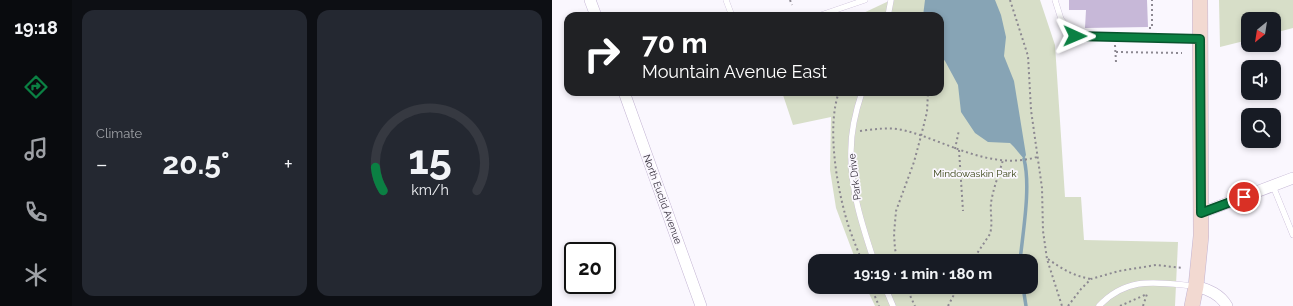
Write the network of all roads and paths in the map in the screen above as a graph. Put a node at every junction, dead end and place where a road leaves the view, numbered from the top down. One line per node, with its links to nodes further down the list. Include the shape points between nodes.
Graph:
1 (590, 0): 10 (street)
2 (726, 0): 11 (lane)
3 (790, 0): 9 (path)
4 (865, 0): 12 (lane)
5 (891, 0): 13 (lane)
6 (1010, 0): 26 (path, via 1028,56 1030,110)
7 (1055, 0): 14 (lane, via 1061,19 1075,36)
8 (1200, 0): 14 (street)
9 (792, 5)
10 (594, 12)
11 (730, 12)
12 (830, 12)
13 (889, 12)
14 (1200, 39): 31 (street)
15 (1116, 52): 16 (path)
16 (1182, 53)
17 (625, 96): 45 (street, North Euclid Avenue)
18 (838, 96): 33 (path, via 834,109 833,141 839,188 845,215)
19 (861, 96): 22 (lane, Park Drive)
20 (928, 96): 23 (path)
21 (959, 130): 24 (path)
22 (853, 131): 23 (path, via 886,128); 34 (lane, Park Drive, via 851,170 860,218)
23 (921, 136): 24 (path); 35 (path, via 896,211 894,234)
24 (955, 149): 25 (path)
25 (959, 150): 27 (path); 30 (path)
26 (1037, 157): 27 (path); 37 (path)
27 (1003, 160): 36 (path, via 992,198 990,234)
28 (1293, 178): 29 (street)
29 (1273, 186): 31 (street); 32 (lane)
30 (963, 211)
31 (1201, 213): 40 (street)
32 (1293, 235)
33 (859, 254)
34 (872, 254)
35 (896, 254)
36 (977, 254)
37 (1047, 259): 39 (path, via 1071,274); 50 (path)
38 (1183, 268): 39 (path, via 1156,265)
39 (1091, 279): 51 (path)
40 (1196, 286): 52 (lane, via 1134,284 1111,295); 55 (street); 56 (street, via 1212,291)
41 (874, 294): 46 (path)
42 (888, 294): 47 (lane)
43 (909, 294): 48 (path)
44 (954, 294): 49 (path)
45 (701, 306)
46 (878, 306)
47 (893, 306)
48 (915, 306)
49 (948, 306)
50 (1062, 306)
51 (1068, 306)
52 (1099, 306)
53 (1120, 306): 54 (path, via 1146,294)
54 (1143, 306)
55 (1192, 306)
56 (1227, 306)

